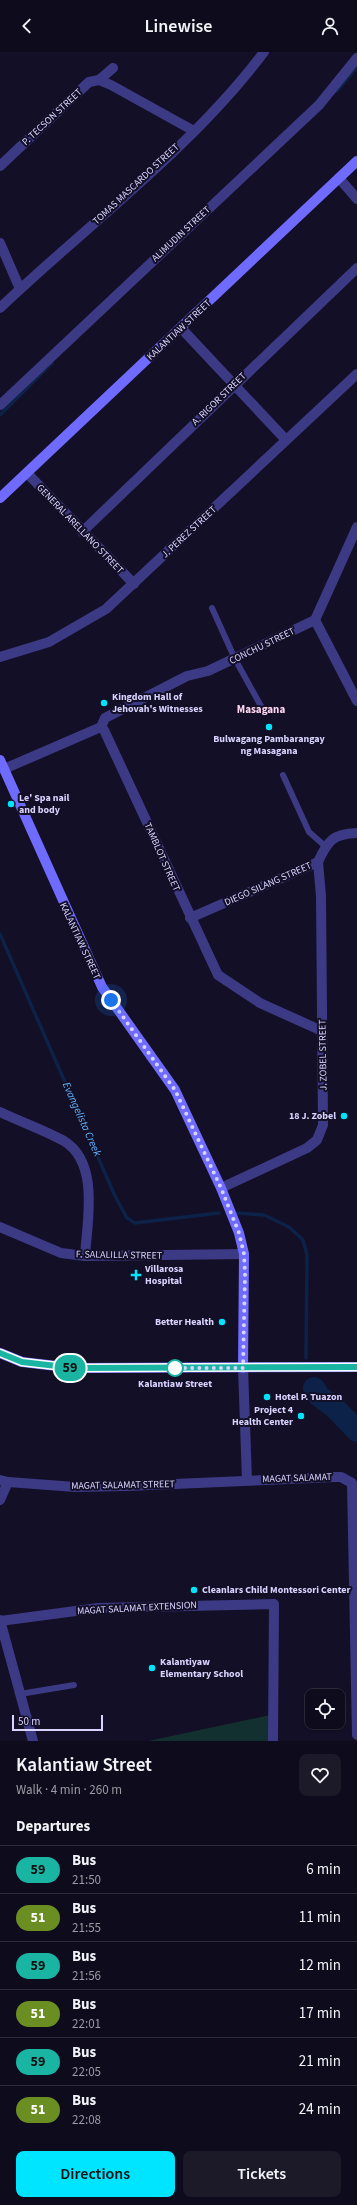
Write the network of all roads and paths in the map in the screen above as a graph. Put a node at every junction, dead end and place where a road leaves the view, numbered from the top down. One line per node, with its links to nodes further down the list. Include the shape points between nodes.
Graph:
1 (264, 52): 5 (street, TOMAS MASCARDO STREET)
2 (357, 58): 17 (street, ALIMUDIN STREET, via 319,105)
3 (113, 68): 4 (street, P. TECSON STREET)
4 (99, 80): 5 (street, via 111,84); 7 (street, P. TECSON STREET, via 89,82)
5 (194, 131): 12 (street, TOMAS MASCARDO STREET)
6 (357, 161): 8 (street, KALANTIAW STREET)
7 (0, 166)
8 (339, 178): 9 (street); 14 (street, KALANTIAW STREET)
9 (357, 199)
10 (0, 243): 12 (street)
11 (357, 268): 16 (street, A. RIGOR STREET)
12 (20, 290): 13 (street, TOMAS MASCARDO STREET)
13 (0, 308)
14 (181, 328): 16 (street); 19 (street, KALANTIAW STREET)
15 (357, 374): 18 (street, J. PEREZ STREET)
16 (234, 385): 18 (street); 22 (street, A. RIGOR STREET)
17 (0, 405)
18 (286, 440): 23 (street, J. PEREZ STREET)
19 (27, 473): 20 (street, KALANTIAW STREET); 22 (street, GENERAL ARELLANO STREET)
20 (0, 498)
21 (357, 528): 25 (street)
22 (82, 532): 23 (street, GENERAL ARELLANO STREET)
23 (134, 584): 26 (street, J. PEREZ STREET, via 106,609 77,628 50,642)
24 (212, 608): 27 (lane)
25 (315, 620): 27 (street, CONCHU STREET); 28 (street)
26 (0, 657)
27 (235, 659): 29 (lane); 30 (street, CONCHU STREET, via 208,671 187,676 105,718)
28 (357, 701)
29 (262, 708)
30 (101, 727): 31 (street); 36 (street, TAMBLOT STREET)
31 (2, 764): 39 (street, KALANTIAW STREET, via 102,987 175,1090)
32 (283, 775): 34 (lane, via 309,832)
33 (357, 834): 34 (street, via 344,834)
34 (325, 846): 35 (street, DIEGO SILANG STREET)
35 (318, 862): 36 (street, DIEGO SILANG STREET); 37 (street, J. ZOBEL STREET, via 321,896)
36 (190, 918): 37 (street, TAMBLOT STREET, via 218,975 260,1003)
37 (322, 1031): 39 (street, J. ZOBEL STREET, via 323,1125 317,1140 308,1148)
38 (0, 1112): 42 (street, via 65,1142 74,1150 88,1176 90,1188)
39 (221, 1188): 41 (street, KALANTIAW STREET, via 239,1233)
40 (0, 1227): 42 (street, F. SALALILLA STREET, via 61,1253)
41 (244, 1254): 42 (street, F. SALALILLA STREET); 45 (street, KALANTIAW STREET)
42 (85, 1256)
43 (0, 1354): 45 (street, via 22,1362 74,1368)
44 (357, 1367): 45 (street)
45 (243, 1368): 46 (street, KALANTIAW STREET)
46 (247, 1480): 47 (street, MAGAT SALAMAT STREET, via 75,1487); 52 (street, MAGAT SALAMAT, via 334,1477 352,1483)
47 (4, 1481): 48 (street)
48 (0, 1500)
49 (0, 1621): 51 (street); 54 (street, MAGAT SALAMAT EXTENSION, via 98,1608 274,1604)
50 (74, 1685): 51 (lane)
51 (20, 1694): 53 (street)
52 (357, 1735)
53 (33, 1741)
54 (273, 1741)

